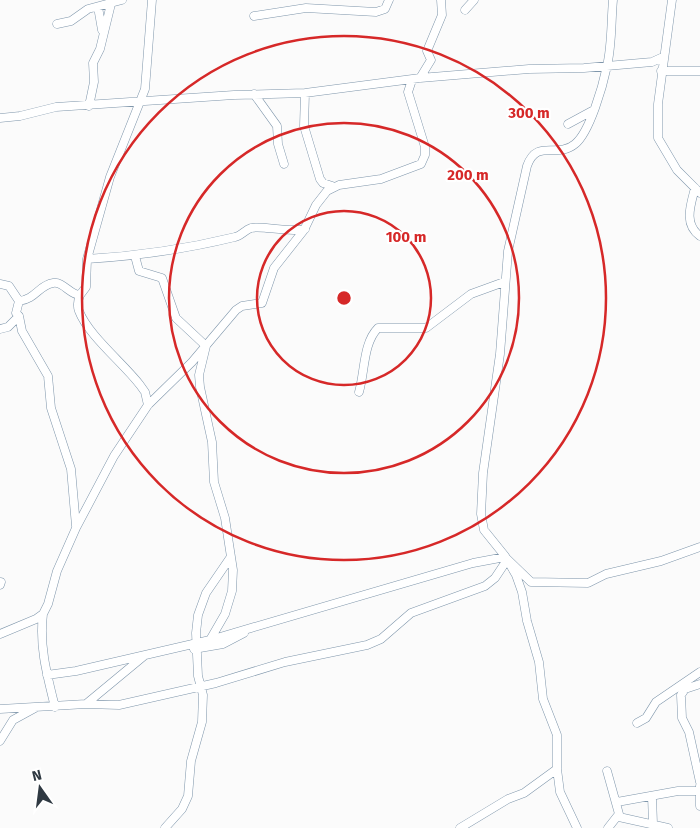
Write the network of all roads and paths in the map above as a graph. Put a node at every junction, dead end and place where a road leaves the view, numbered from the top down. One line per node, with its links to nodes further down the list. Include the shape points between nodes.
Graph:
1 (122, 0): 8 (street)
2 (152, 0): 20 (street)
3 (388, 0): 11 (street, via 385,9 376,12 306,8)
4 (441, 0): 18 (street, via 442,15 427,51 431,60)
5 (474, 0): 10 (street)
6 (612, 0): 15 (street)
7 (672, 0): 14 (street)
8 (113, 2): 9 (street); 13 (street)
9 (98, 7): 12 (street, via 83,10 71,21); 13 (street)
10 (465, 10)
11 (254, 16)
12 (57, 24)
13 (103, 33): 25 (street, via 94,63)
14 (663, 57): 15 (street, via 652,62); 16 (street)
15 (607, 65): 18 (street); 26 (street)
16 (661, 71): 17 (street); 31 (street, via 658,138 678,170)
17 (700, 71)
18 (420, 78): 19 (street)
19 (412, 80): 21 (street); 30 (street, via 408,92 424,147 421,164 380,179)
20 (145, 89): 23 (street); 24 (street)
21 (305, 93): 22 (street); 30 (street, via 304,126 320,179)
22 (254, 94): 23 (street); 29 (street, via 277,126)
23 (152, 100): 24 (street)
24 (142, 102): 25 (street); 35 (street, via 110,177)
25 (89, 106): 27 (street)
26 (593, 110): 28 (street); 36 (street, via 582,136 573,146 538,152 530,158 511,234)
27 (0, 118)
28 (568, 124)
29 (284, 164)
30 (334, 187): 32 (street, via 319,200)
31 (698, 190): 33 (street, via 690,221)
32 (304, 228): 34 (street, via 287,231 251,228 236,237); 43 (street, via 274,268 262,304 242,306 236,310)
33 (700, 236)
34 (135, 256): 35 (street); 43 (street, via 139,271 162,278 178,321)
35 (87, 259): 38 (street, via 86,287)
36 (504, 282): 44 (street, via 471,294 426,328 378,328 366,348); 49 (street, via 500,354 482,474 481,514 484,530)
37 (0, 284): 39 (street, via 9,286)
38 (80, 296): 39 (street, via 53,282 33,298); 45 (street, via 78,307 81,315 140,385)
39 (19, 301): 40 (street, via 16,313)
40 (19, 316): 41 (street); 42 (street)
41 (4, 328): 42 (street)
42 (22, 331): 46 (street, via 48,376 51,408 71,470)
43 (206, 346): 45 (street); 48 (street, via 199,374 200,387 212,442 214,482 226,522)
44 (359, 392)
45 (148, 405): 46 (street, via 106,468)
46 (76, 528): 50 (street)
47 (700, 547): 49 (street, via 582,583 531,582)
48 (230, 558): 52 (street, via 206,593); 54 (street, via 232,591 222,620)
49 (506, 559): 51 (street, via 442,570); 60 (street, via 495,578 485,586 411,613 375,642); 67 (street, via 522,592 539,662 543,699 557,733)
50 (43, 614): 53 (street); 58 (street, via 41,643)
51 (252, 628): 54 (street); 55 (street, via 223,644)
52 (196, 632): 54 (street); 55 (street)
53 (0, 634)
54 (208, 640): 55 (street)
55 (198, 646): 56 (street); 60 (street, via 198,676)
56 (147, 654): 58 (street); 61 (street)
57 (700, 672): 65 (street, via 656,702 646,718)
58 (47, 675): 63 (street)
59 (700, 684): 69 (street, via 685,689 681,695 682,718 689,732)
60 (202, 685): 61 (street, via 119,705); 75 (street, via 202,722 190,761 188,796)
61 (86, 704): 63 (street)
62 (36, 707): 63 (street); 64 (street); 66 (street, via 13,720)
63 (55, 707)
64 (0, 709)
65 (637, 723)
66 (0, 741)
67 (557, 769): 76 (street, via 529,790); 77 (street, via 563,800)
68 (607, 771): 71 (street)
69 (700, 785): 70 (street); 72 (street)
70 (652, 796): 71 (street); 74 (street)
71 (617, 802): 73 (street)
72 (700, 806)
73 (619, 817): 74 (street); 78 (street)
74 (654, 824): 79 (street)
75 (166, 828)
76 (460, 828)
77 (577, 828)
78 (608, 828)
79 (668, 828)

